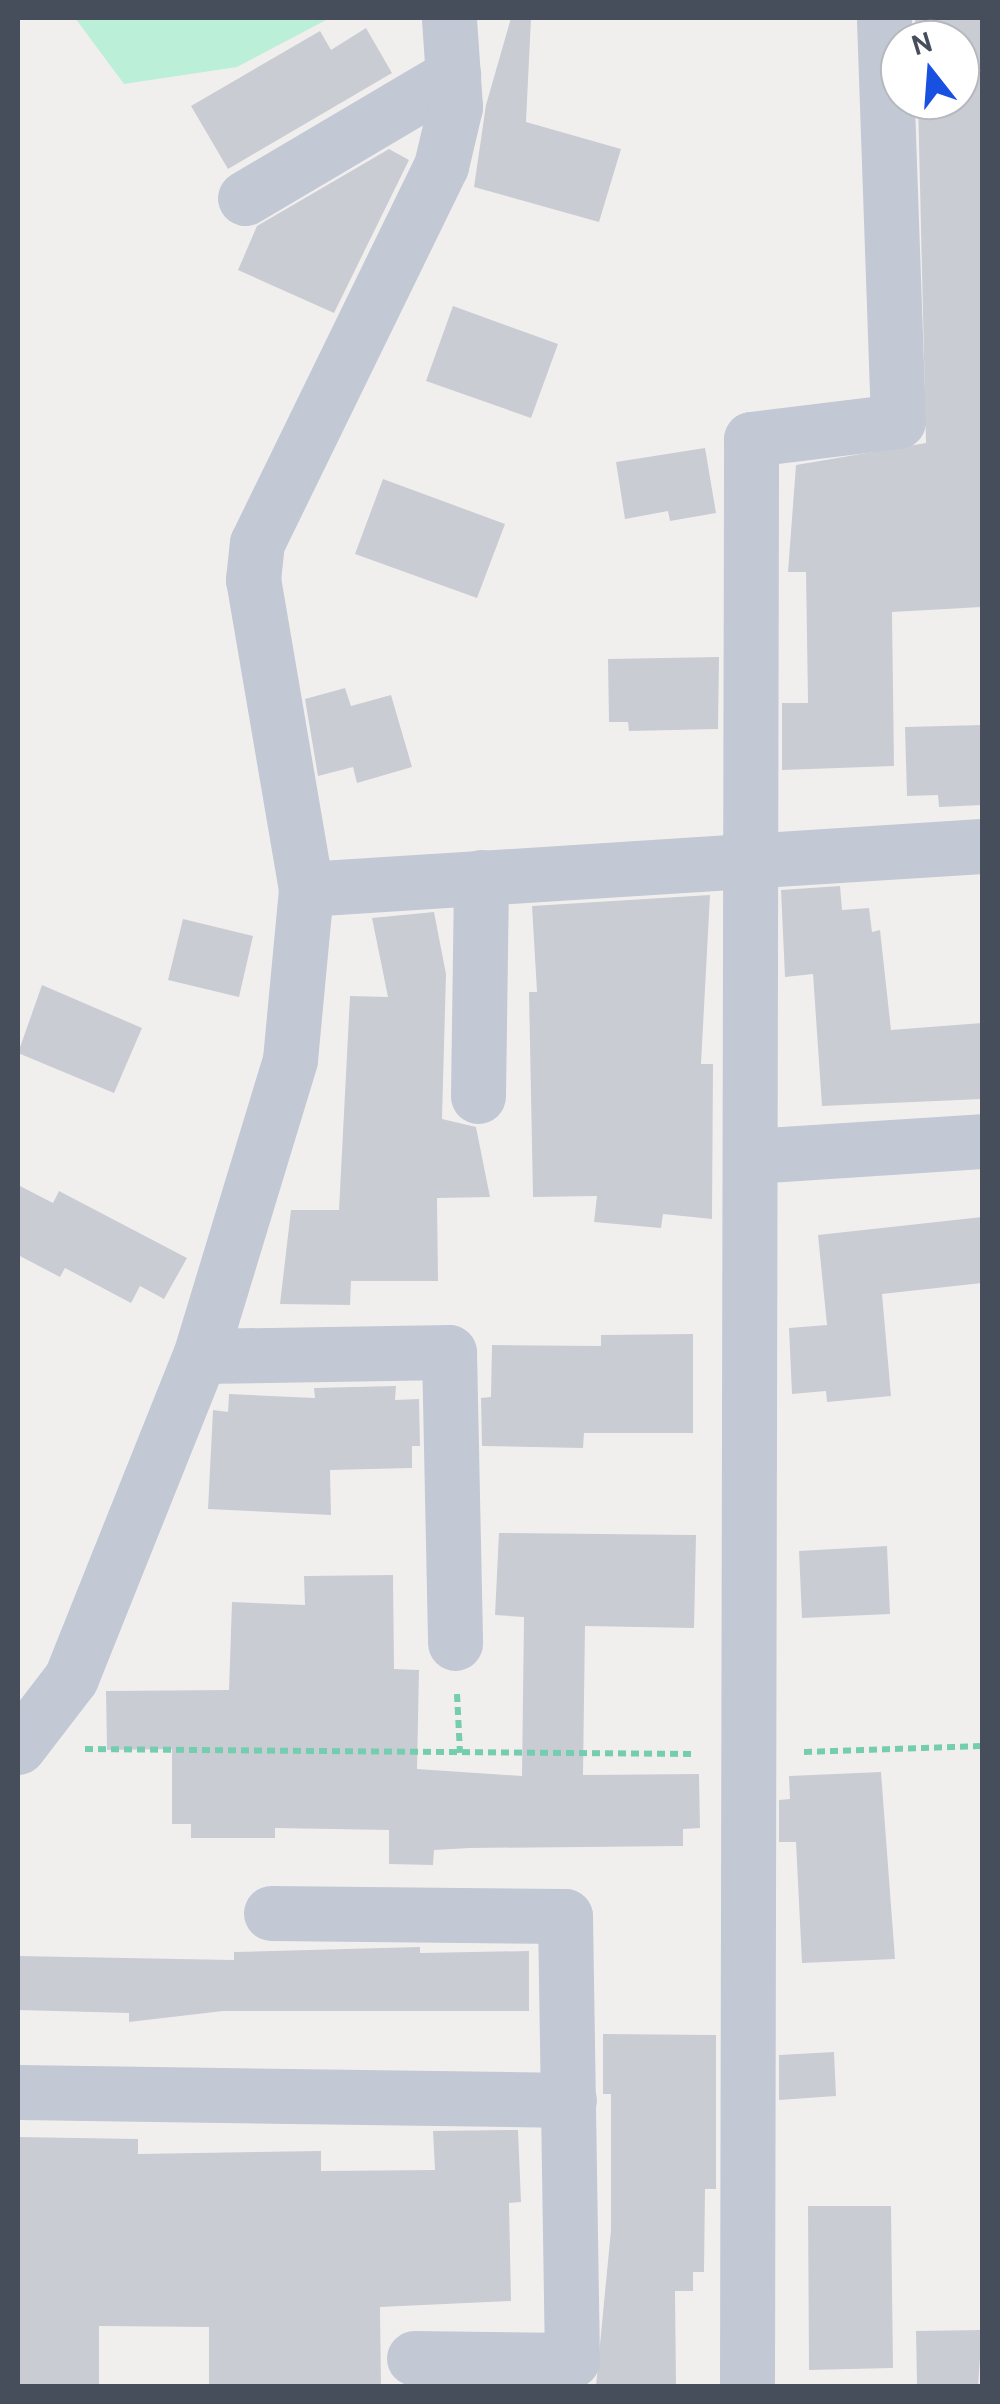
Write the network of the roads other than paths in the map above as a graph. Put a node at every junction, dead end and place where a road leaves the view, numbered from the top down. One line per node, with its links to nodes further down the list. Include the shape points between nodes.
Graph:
1 (449, 18): 3 (street)
2 (884, 18): 6 (street, via 898,421 751,439)
3 (452, 75): 4 (street); 8 (street, via 455,107 440,166 257,543 253,580)
4 (245, 198)
5 (982, 846): 6 (street)
6 (751, 859): 7 (street); 11 (street)
7 (482, 877): 8 (street); 9 (street)
8 (306, 890): 12 (street, via 290,1059)
9 (478, 1096)
10 (982, 1141): 11 (street)
11 (751, 1156): 19 (street)
12 (200, 1356): 13 (street, via 450,1352); 14 (street, via 71,1678)
13 (455, 1642)
14 (24, 1740)
15 (271, 1913): 17 (street, via 564,1916)
16 (18, 2092): 17 (street)
17 (569, 2100): 18 (street, via 572,2360)
18 (414, 2358)
19 (748, 2386)

